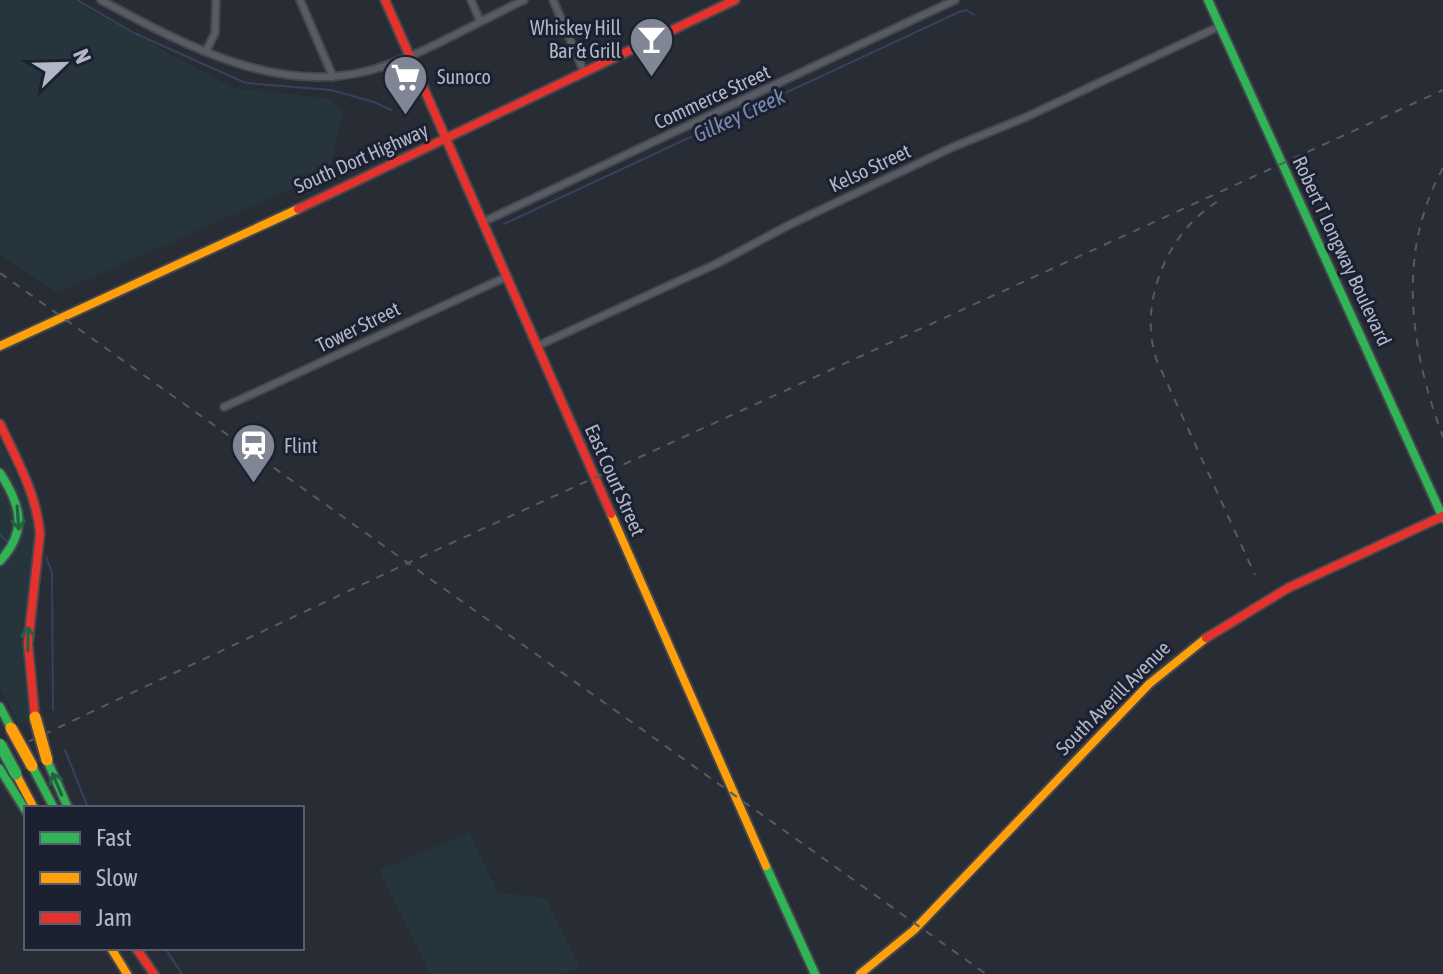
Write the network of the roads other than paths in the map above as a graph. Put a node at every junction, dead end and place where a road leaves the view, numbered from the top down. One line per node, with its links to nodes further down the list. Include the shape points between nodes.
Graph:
1 (101, 0): 13 (street)
2 (216, 0): 13 (street, via 215,33)
3 (300, 0): 16 (street)
4 (385, 0): 14 (main road, East Court Street)
5 (471, 0): 11 (street)
6 (524, 0): 11 (street)
7 (553, 0): 15 (street)
8 (735, 0): 15 (main road, South Dort Highway)
9 (955, 0): 18 (street, Commerce Street)
10 (1208, 0): 12 (main road, Robert T Longway Boulevard)
11 (480, 21): 14 (street)
12 (1220, 26): 21 (street, Kelso Street); 25 (main road, Robert T Longway Boulevard)
13 (206, 51): 16 (street, via 273,72)
14 (409, 55): 16 (street); 17 (main road, East Court Street)
15 (584, 72): 17 (main road, South Dort Highway)
16 (333, 77)
17 (445, 140): 18 (main road, East Court Street); 20 (main road, South Dort Highway)
18 (483, 222): 19 (main road, East Court Street)
19 (506, 277): 21 (main road, East Court Street); 22 (street, Tower Street)
20 (0, 346)
21 (537, 346): 38 (main road, East Court Street)
22 (224, 407)
23 (0, 424): 32 (main road, one-way to 23, bridge, via 35,717 28,644 39,515)
24 (0, 473): 26 (main road, one-way to 26, via 20,518 14,545)
25 (1443, 516): 39 (main road, South Averill Avenue, via 1262,601 1206,635 1149,684 914,930)
26 (0, 561)
27 (0, 707): 31 (main road, bridge)
28 (0, 744): 29 (main road, bridge)
29 (7, 774): 30 (main road); 33 (main road)
30 (32, 806)
31 (53, 806)
32 (67, 806)
33 (24, 807)
34 (112, 950): 36 (main road)
35 (139, 950): 37 (main road)
36 (127, 974)
37 (154, 974)
38 (815, 974)
39 (860, 974)

